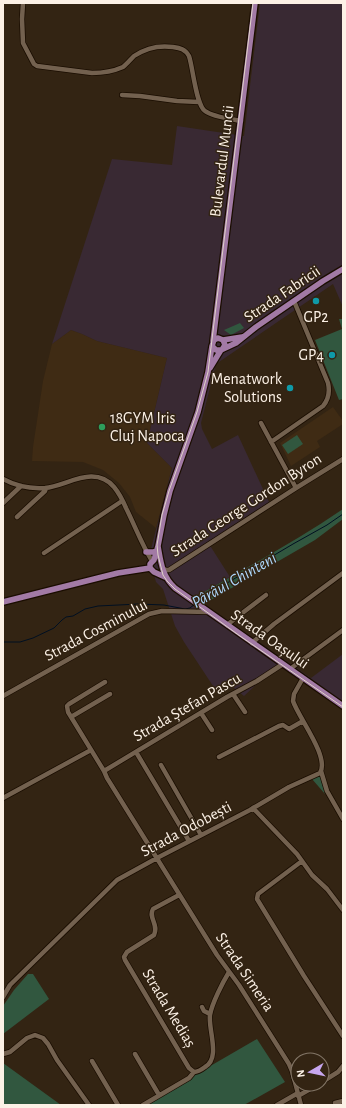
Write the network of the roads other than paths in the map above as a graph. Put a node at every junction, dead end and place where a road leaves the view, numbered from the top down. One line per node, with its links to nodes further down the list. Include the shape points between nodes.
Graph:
1 (23, 3): 4 (street, via 23,43 34,64 40,68 92,73 122,67 136,55 152,48 162,46 182,49 189,56)
2 (255, 3): 5 (main road, Bulevardul Muncii)
3 (122, 95): 4 (street)
4 (199, 102): 5 (street, via 203,110 210,114)
5 (241, 121): 10 (main road, Bulevardul Muncii)
6 (343, 266): 8 (main road, Strada Fabricii)
7 (343, 269): 8 (main road, Strada Fabricii)
8 (336, 273): 9 (main road, Strada Fabricii)
9 (294, 301): 11 (main road, Strada Fabricii); 17 (street, via 328,383 329,394 323,406)
10 (215, 321): 12 (main road, Bulevardul Muncii); 13 (main road, Bulevardul Muncii)
11 (242, 337): 12 (main road, Strada Fabricii); 14 (main road, Strada Fabricii, via 236,343)
12 (223, 340): 13 (main road, via 218,338); 14 (main road, via 225,345)
13 (212, 344): 14 (main road, via 216,350); 15 (main road, Bulevardul Muncii)
14 (222, 349): 15 (main road, Bulevardul Muncii)
15 (208, 372): 26 (main road, Bulevardul Muncii, via 198,412 170,491)
16 (261, 423): 17 (street)
17 (271, 442): 22 (street)
18 (343, 459): 22 (street, Strada George Gordon Byron)
19 (3, 479): 20 (street)
20 (21, 486): 21 (street); 24 (street)
21 (46, 488): 23 (street, via 76,478 92,477 108,482); 25 (street)
22 (296, 488): 32 (street, Strada George Gordon Byron, via 170,569)
23 (122, 501): 27 (street); 28 (street)
24 (3, 503)
25 (17, 517)
26 (157, 548): 27 (main road, via 153,552); 29 (main road, Bulevardul Muncii); 30 (main road, Bulevardul Muncii)
27 (146, 552): 30 (street)
28 (44, 553)
29 (160, 559): 30 (main road); 32 (main road)
30 (153, 560): 31 (main road)
31 (150, 568): 33 (main road); 37 (main road)
32 (163, 569): 33 (main road); 35 (main road)
33 (156, 573): 35 (main road, Strada Oașului)
34 (343, 573): 41 (street)
35 (165, 577): 38 (main road, Strada Oașului, via 172,586)
36 (266, 595): 39 (street)
37 (4, 600)
38 (208, 612): 39 (main road, Strada Oașului); 48 (street, Strada Cosminului, via 162,611 149,614)
39 (227, 625): 41 (main road, Strada Oașului)
40 (343, 630): 43 (street)
41 (252, 642): 42 (main road, Strada Oașului)
42 (283, 664): 43 (main road, Strada Oașului); 47 (street, Strada Ștefan Pascu)
43 (290, 669): 44 (main road, Strada Oașului)
44 (303, 678): 49 (main road, Strada Oașului); 53 (street, via 293,698)
45 (106, 682): 52 (street, via 67,706)
46 (110, 694): 52 (street)
47 (233, 694): 50 (street); 51 (street, Strada Ștefan Pascu)
48 (3, 696)
49 (343, 706)
50 (245, 712)
51 (201, 713): 54 (street); 56 (street, Strada Ștefan Pascu)
52 (71, 717): 55 (street, Strada Simeria)
53 (303, 721): 57 (street, via 289,729 280,725); 60 (street, via 319,751)
54 (212, 730)
55 (91, 750): 59 (street, Strada Simeria); 61 (street)
56 (136, 752): 59 (street, Strada Ștefan Pascu); 65 (street)
57 (219, 757)
58 (161, 765): 64 (street)
59 (104, 771): 66 (street, Strada Simeria)
60 (321, 771): 62 (street, Strada Odobești); 63 (street, via 327,791)
61 (3, 798)
62 (253, 808): 64 (street, Strada Odobești); 67 (street)
63 (343, 819)
64 (201, 835): 65 (street, Strada Odobești)
65 (189, 841): 66 (street, Strada Odobești)
66 (158, 858): 68 (street, Strada Simeria); 71 (street, Strada Odobești, via 118,880 10,985)
67 (302, 861): 69 (street); 74 (street, via 258,894 257,899)
68 (179, 895): 70 (street, Strada Simeria); 79 (street, Strada Mediaș, via 153,909 151,914 155,925 154,935 127,952 124,957 189,1068)
69 (343, 910)
70 (229, 972): 73 (street); 83 (street, Strada Simeria, via 289,1064)
71 (3, 997)
72 (202, 1007): 73 (street)
73 (210, 1014): 79 (street, via 212,1061)
74 (343, 1036)
75 (3, 1054): 86 (street, via 10,1052 27,1038 35,1035 43,1038)
76 (134, 1054): 82 (street)
77 (92, 1061): 87 (street)
78 (343, 1066): 80 (street)
79 (194, 1072): 82 (street, via 189,1078)
80 (330, 1077)
81 (304, 1092): 83 (street)
82 (158, 1095): 88 (street)
83 (298, 1095): 89 (street); 90 (street, Strada Simeria)
84 (343, 1101): 85 (street)
85 (335, 1103)
86 (90, 1105)
87 (118, 1105)
88 (143, 1105)
89 (277, 1105)
90 (301, 1105)

